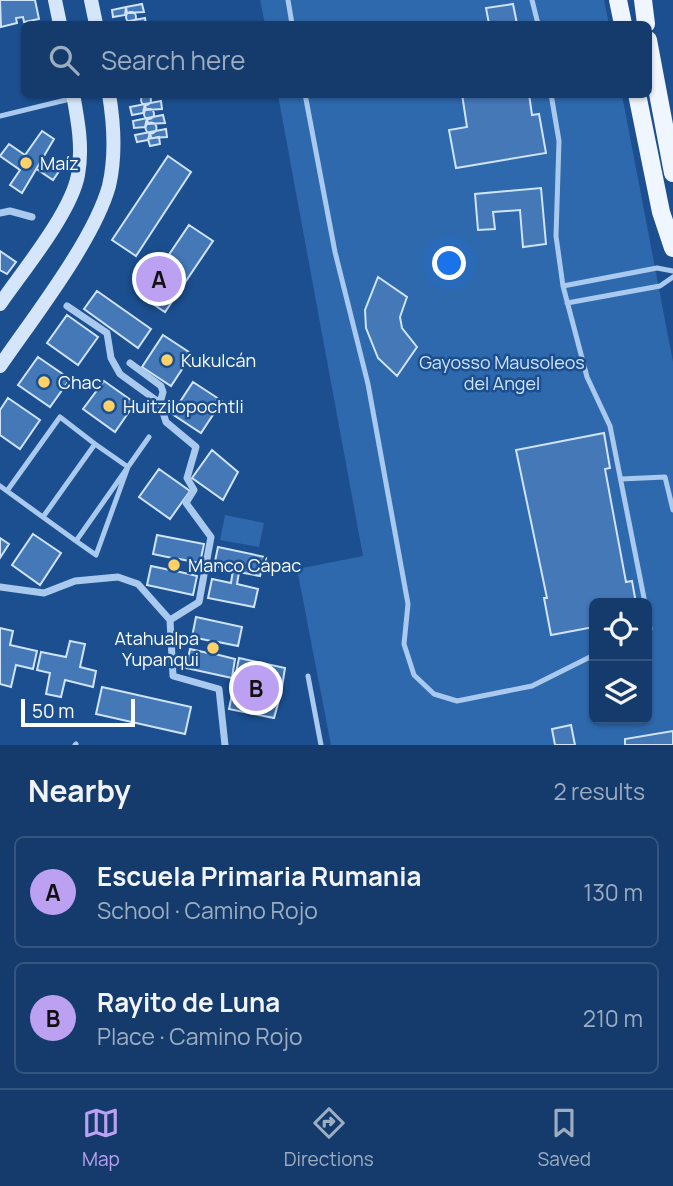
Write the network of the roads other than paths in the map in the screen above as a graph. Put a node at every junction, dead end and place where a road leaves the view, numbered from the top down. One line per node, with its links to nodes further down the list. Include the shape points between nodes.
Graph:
1 (55, 0): 7 (street)
2 (91, 0): 8 (street)
3 (288, 0): 9 (lane)
4 (532, 0): 10 (lane)
5 (618, 0): 11 (main road)
6 (643, 0): 12 (main road)
7 (59, 21)
8 (95, 21)
9 (292, 21)
10 (537, 21)
11 (622, 21)
12 (646, 21)
13 (652, 57): 21 (main road)
14 (66, 98): 20 (lane)
15 (73, 98): 29 (street, via 80,130 78,176 61,215)
16 (109, 98): 31 (street, via 114,126 109,185 90,230)
17 (306, 98): 47 (lane, via 335,252 370,398 408,604 404,644 414,675 434,694 457,701 532,686)
18 (552, 98): 27 (lane, via 559,141 556,236)
19 (638, 98): 24 (main road)
20 (0, 116)
21 (673, 173)
22 (0, 213): 23 (street)
23 (32, 217)
24 (673, 248)
25 (673, 271): 27 (lane, via 657,268)
26 (673, 277): 28 (lane, via 660,286)
27 (563, 286): 28 (lane)
28 (567, 303): 38 (lane, via 587,377 610,426)
29 (0, 304)
30 (67, 306): 34 (street, via 107,333 111,358 120,374)
31 (6, 348): 33 (street)
32 (130, 363): 34 (street, via 160,386)
33 (0, 366)
34 (160, 402): 46 (street, via 166,422 196,447 187,478 194,490 186,503 211,537 199,602)
35 (149, 437): 37 (lane)
36 (95, 443): 37 (lane); 40 (lane, via 60,417); 42 (lane)
37 (128, 467): 43 (lane); 43 (lane, via 96,555)
38 (621, 479): 41 (lane, via 666,477); 45 (lane)
39 (0, 486): 40 (lane)
40 (6, 491): 42 (lane)
41 (673, 510)
42 (43, 517): 43 (lane)
43 (76, 541)
44 (0, 587): 46 (street, via 44,593 75,581 118,577 138,584)
45 (644, 598)
46 (170, 620): 49 (street, via 173,676 219,689)
47 (589, 658)
48 (308, 676): 50 (lane)
49 (225, 745)
50 (321, 745)

